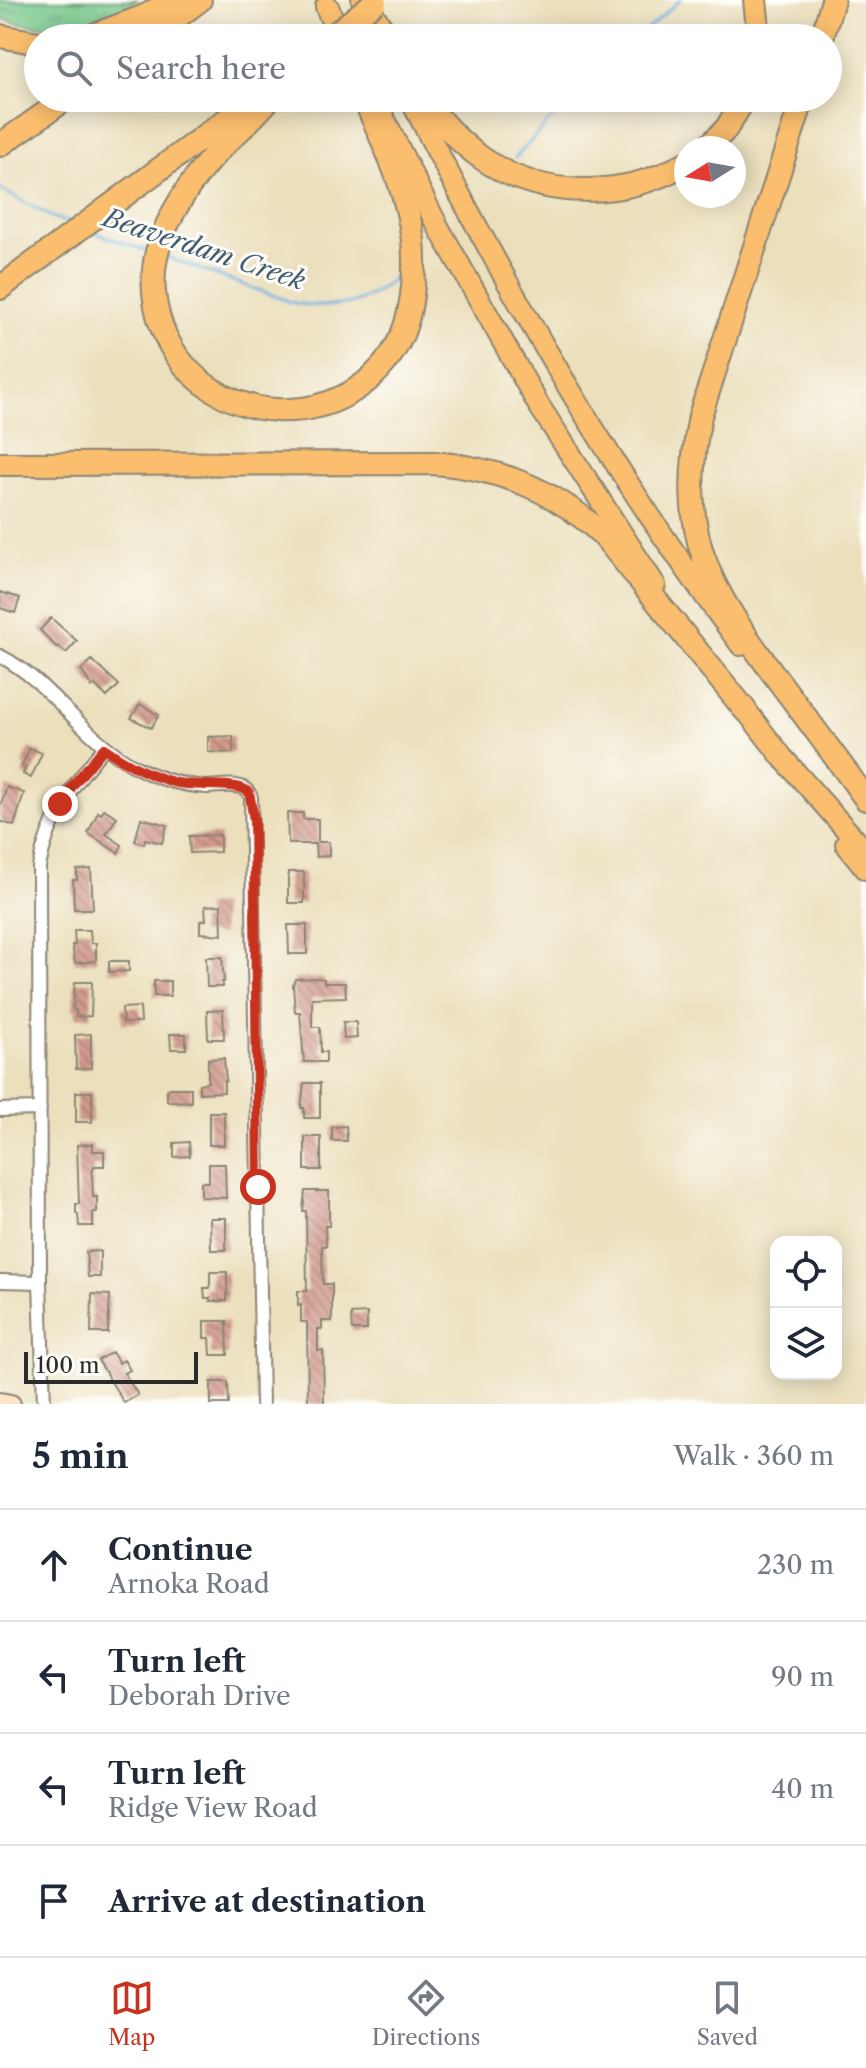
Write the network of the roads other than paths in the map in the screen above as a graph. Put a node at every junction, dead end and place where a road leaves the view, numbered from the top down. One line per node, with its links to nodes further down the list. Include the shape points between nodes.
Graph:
1 (173, 0): 7 (highway)
2 (200, 0): 8 (highway)
3 (371, 0): 10 (highway, bridge); 11 (highway); 12 (highway)
4 (833, 0): 14 (highway)
5 (325, 4): 9 (highway)
6 (756, 4): 13 (highway)
7 (124, 24)
8 (168, 24)
9 (334, 24)
10 (345, 24)
11 (377, 24)
12 (382, 24)
13 (758, 24)
14 (826, 24)
15 (0, 36): 16 (highway)
16 (24, 40)
17 (47, 112): 27 (highway)
18 (237, 112): 29 (highway)
19 (258, 112): 20 (highway, via 204,167 169,223 154,270 156,307 181,362 205,386 239,404 277,412 313,409 344,397 377,373 402,335 412,291 413,242 396,171)
20 (370, 112)
21 (380, 112): 32 (highway, via 464,275 562,443)
22 (417, 112): 35 (highway, via 554,367 672,550 768,681)
23 (435, 112): 28 (highway, via 484,160 547,186 586,190 633,185)
24 (736, 112): 26 (highway)
25 (798, 112): 35 (highway, via 700,416 693,508 702,557 725,606)
26 (719, 136)
27 (4, 143)
28 (674, 169)
29 (0, 288)
30 (0, 464): 32 (highway, via 435,463 505,475 559,501 603,535)
31 (0, 656): 33 (street, via 24,671)
32 (745, 710): 34 (highway)
33 (104, 748): 38 (street, via 60,804 39,867); 45 (street, via 172,782 249,792 254,820)
34 (782, 757): 36 (highway); 37 (highway)
35 (866, 800)
36 (866, 852)
37 (866, 869)
38 (40, 1109): 39 (street); 41 (street)
39 (0, 1110)
40 (0, 1281): 41 (street)
41 (40, 1282): 44 (street)
42 (0, 1402): 43 (main road)
43 (11, 1404)
44 (44, 1404)
45 (262, 1404)

